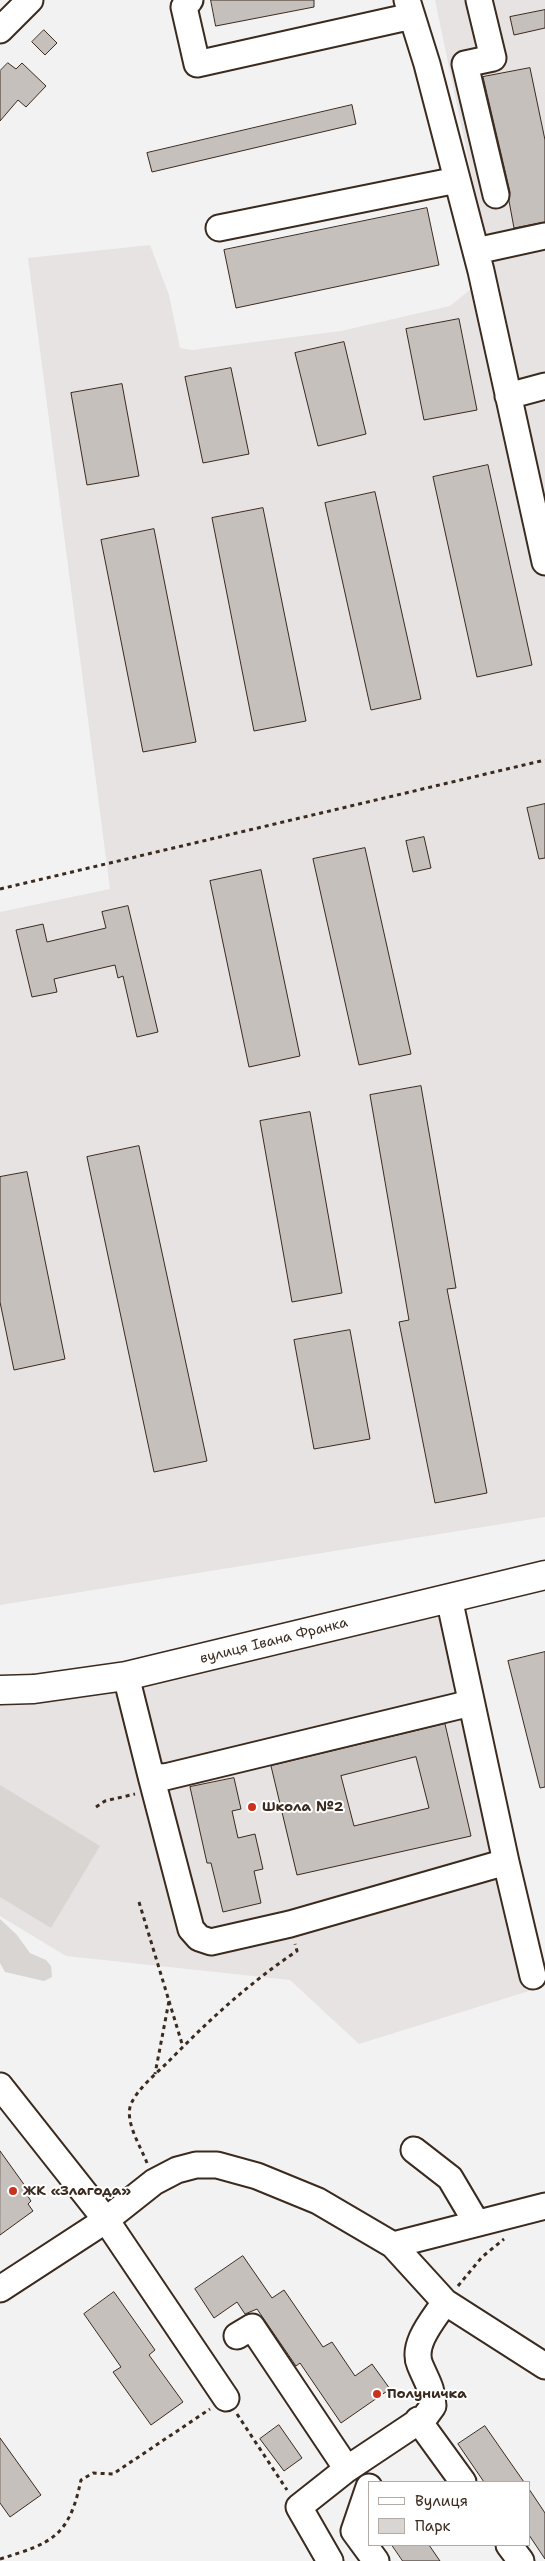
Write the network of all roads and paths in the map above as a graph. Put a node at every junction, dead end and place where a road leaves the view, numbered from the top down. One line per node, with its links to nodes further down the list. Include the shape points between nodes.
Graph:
1 (190, 0): 4 (street, via 184,7 197,64)
2 (479, 0): 7 (street, via 493,58 465,64)
3 (19, 4): 5 (street)
4 (410, 8): 6 (street)
5 (0, 30)
6 (457, 180): 8 (street); 10 (street)
7 (496, 195)
8 (218, 228)
9 (545, 236): 10 (street)
10 (476, 251): 12 (street)
11 (545, 386): 12 (street)
12 (508, 396): 13 (street)
13 (545, 562)
14 (545, 760): 15 (path)
15 (0, 889)
16 (545, 1575): 17 (main road, вулиця Івана Франка)
17 (449, 1598): 18 (main road, вулиця Івана Франка); 20 (street)
18 (126, 1676): 19 (main road, вулиця Івана Франка, via 34,1690); 21 (street)
19 (0, 1690)
20 (471, 1703): 21 (street, via 165,1777); 23 (street)
21 (152, 1783): 22 (path); 25 (street, via 191,1929 199,1938 211,1942)
22 (96, 1807)
23 (506, 1862): 25 (street); 26 (street)
24 (139, 1902): 27 (path)
25 (290, 1924): 28 (path, via 297,1951 261,1975)
26 (533, 1976)
27 (169, 2000): 28 (path); 29 (path)
28 (183, 2047): 29 (path)
29 (155, 2075): 32 (path, via 131,2105 129,2118)
30 (0, 2086): 34 (street)
31 (414, 2150): 35 (street, via 450,2178)
32 (154, 2182): 34 (street); 37 (street, via 177,2170 217,2165 258,2176 318,2201)
33 (545, 2206): 35 (street)
34 (106, 2220): 38 (street); 42 (street)
35 (476, 2222): 37 (street)
36 (510, 2234): 39 (path, via 482,2257)
37 (393, 2245): 39 (street)
38 (0, 2288)
39 (445, 2302): 41 (street); 43 (street, via 420,2342 419,2363 432,2388 433,2406 425,2417)
40 (237, 2336): 45 (street, via 252,2327)
41 (545, 2366)
42 (226, 2398): 49 (path); 52 (path, via 113,2474 93,2473 81,2480 66,2524 56,2537 40,2547)
43 (418, 2420): 44 (street); 47 (street)
44 (383, 2445): 45 (street); 46 (street)
45 (347, 2469): 49 (street)
46 (370, 2481)
47 (462, 2481)
48 (368, 2490): 50 (street)
49 (299, 2507): 53 (street)
50 (354, 2531): 54 (street); 55 (street)
51 (510, 2546): 56 (street)
52 (0, 2559)
53 (330, 2561)
54 (341, 2561)
55 (376, 2561)
56 (521, 2561)

